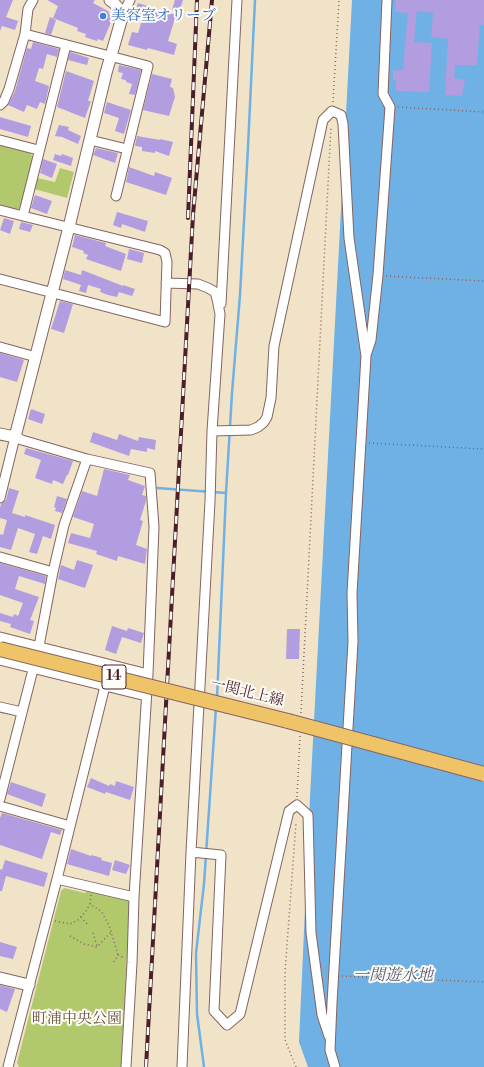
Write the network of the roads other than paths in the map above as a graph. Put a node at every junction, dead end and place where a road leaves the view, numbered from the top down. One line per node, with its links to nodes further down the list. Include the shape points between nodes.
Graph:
1 (33, 0): 7 (street, via 28,9)
2 (110, 0): 6 (street)
3 (130, 0): 6 (street)
4 (237, 0): 22 (street)
5 (387, 0): 24 (street, via 383,94 390,107 378,276 371,340)
6 (123, 14): 9 (street)
7 (25, 34): 8 (street); 10 (street, via 9,89)
8 (66, 45): 9 (street); 14 (street)
9 (111, 56): 12 (street); 13 (street, via 148,66)
10 (0, 105)
11 (0, 140): 14 (street)
12 (90, 140): 13 (street); 18 (street)
13 (127, 149): 15 (street)
14 (38, 150): 17 (street)
15 (116, 196)
16 (0, 210): 17 (street)
17 (23, 216): 18 (street)
18 (69, 227): 20 (street, via 160,250 165,253 167,262); 21 (street)
19 (0, 279): 21 (street)
20 (166, 283): 21 (street, via 165,322); 22 (street, via 198,284 215,292)
21 (52, 292): 25 (street)
22 (220, 314): 26 (street)
23 (0, 348): 25 (street)
24 (366, 356): 26 (street, via 349,238 343,124 341,115 332,111 323,120 292,259 274,346 271,398 267,417 258,428 251,430); 52 (street)
25 (36, 357): 28 (street)
26 (212, 431): 47 (street)
27 (0, 434): 28 (street)
28 (15, 437): 29 (street); 30 (street)
29 (87, 459): 32 (street, via 64,525); 38 (street, via 150,473 154,527)
30 (0, 498)
31 (0, 557): 32 (street)
32 (53, 572): 34 (street)
33 (0, 636): 34 (street)
34 (39, 646): 37 (street); 38 (street)
35 (0, 649): 43 (main road, 一関北上線 / 14, bridge, via 294,720)
36 (0, 660): 37 (street)
37 (33, 668): 39 (street); 42 (street)
38 (148, 674): 40 (street)
39 (105, 686): 40 (street); 46 (street)
40 (146, 696): 49 (street)
41 (0, 707): 42 (street)
42 (22, 712): 44 (street)
43 (484, 774)
44 (0, 799)
45 (0, 806): 46 (street)
46 (70, 826): 48 (street)
47 (194, 852): 52 (street, via 221,855 214,1011 227,1025 240,1014 289,811 297,806 308,815 311,933 322,1016); 53 (street)
48 (57, 879): 49 (street); 51 (street)
49 (134, 897): 55 (street)
50 (0, 978): 51 (street)
51 (29, 985): 54 (street)
52 (331, 1040): 58 (street, via 330,1050)
53 (182, 1054): 56 (street); 57 (street)
54 (8, 1067)
55 (126, 1067)
56 (182, 1067)
57 (187, 1067)
58 (335, 1067)

